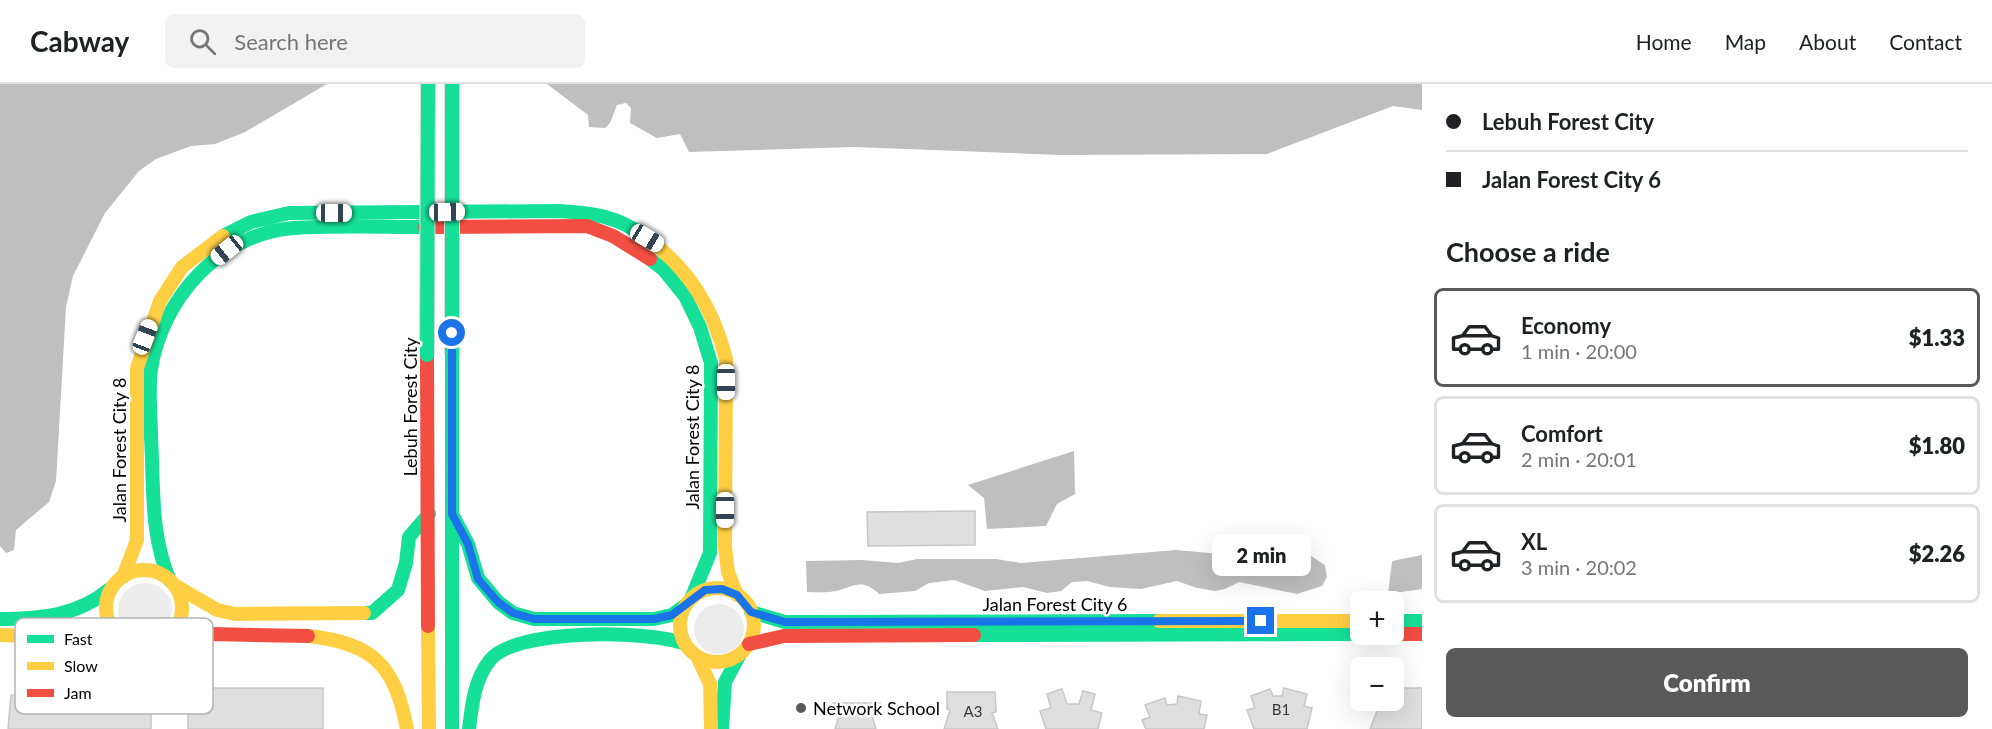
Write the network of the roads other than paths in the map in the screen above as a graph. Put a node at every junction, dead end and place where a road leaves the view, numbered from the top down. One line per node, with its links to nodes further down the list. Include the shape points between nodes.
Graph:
1 (428, 84): 3 (street, Lebuh Forest City, bridge)
2 (452, 84): 4 (street, bridge)
3 (429, 514): 6 (street, via 410,537 398,590 372,613 235,614 217,610); 29 (street, Lebuh Forest City)
4 (452, 514): 9 (street, via 468,544 478,579 513,613 534,619 654,619 672,615); 30 (street)
5 (123, 577): 6 (street, via 147,570); 7 (street); 8 (street, Jalan Forest City 8, via 137,540 137,368 160,300 182,267 219,238 251,222 289,213 559,211 595,213 629,228 664,249 691,276 705,298 726,361 725,547 728,572)
6 (173, 584): 9 (street, Jalan Forest City 8, via 155,547 151,370 173,307 193,277 237,245 291,228 591,227 655,261 686,295 704,334 711,363 710,553); 13 (street, via 182,603)
7 (111, 588): 11 (street, via 95,603); 12 (street, via 106,605)
8 (737, 595): 9 (street, via 714,589); 10 (street)
9 (689, 602): 25 (street, via 680,620)
10 (751, 612): 16 (street, Jalan Forest City 6, via 785,622); 26 (street, via 753,633)
11 (47, 618)
12 (108, 618)
13 (180, 618)
14 (0, 619): 15 (street)
15 (15, 619)
16 (1350, 621)
17 (1404, 621): 18 (street)
18 (1422, 621)
19 (213, 633): 28 (street, via 309,634 340,639 365,652 388,673 401,697)
20 (1350, 634): 26 (street, Jalan Forest City 6, via 784,636)
21 (1404, 634): 22 (street)
22 (1422, 634)
23 (0, 635): 24 (street)
24 (15, 636)
25 (685, 644): 27 (street); 31 (street, via 659,635 536,637 515,642 484,665 472,698)
26 (745, 648): 27 (street, via 720,662); 33 (street, via 729,668 724,682)
27 (696, 656): 32 (street, via 710,684)
28 (407, 729)
29 (429, 729)
30 (452, 729)
31 (469, 729)
32 (711, 729)
33 (722, 729)

